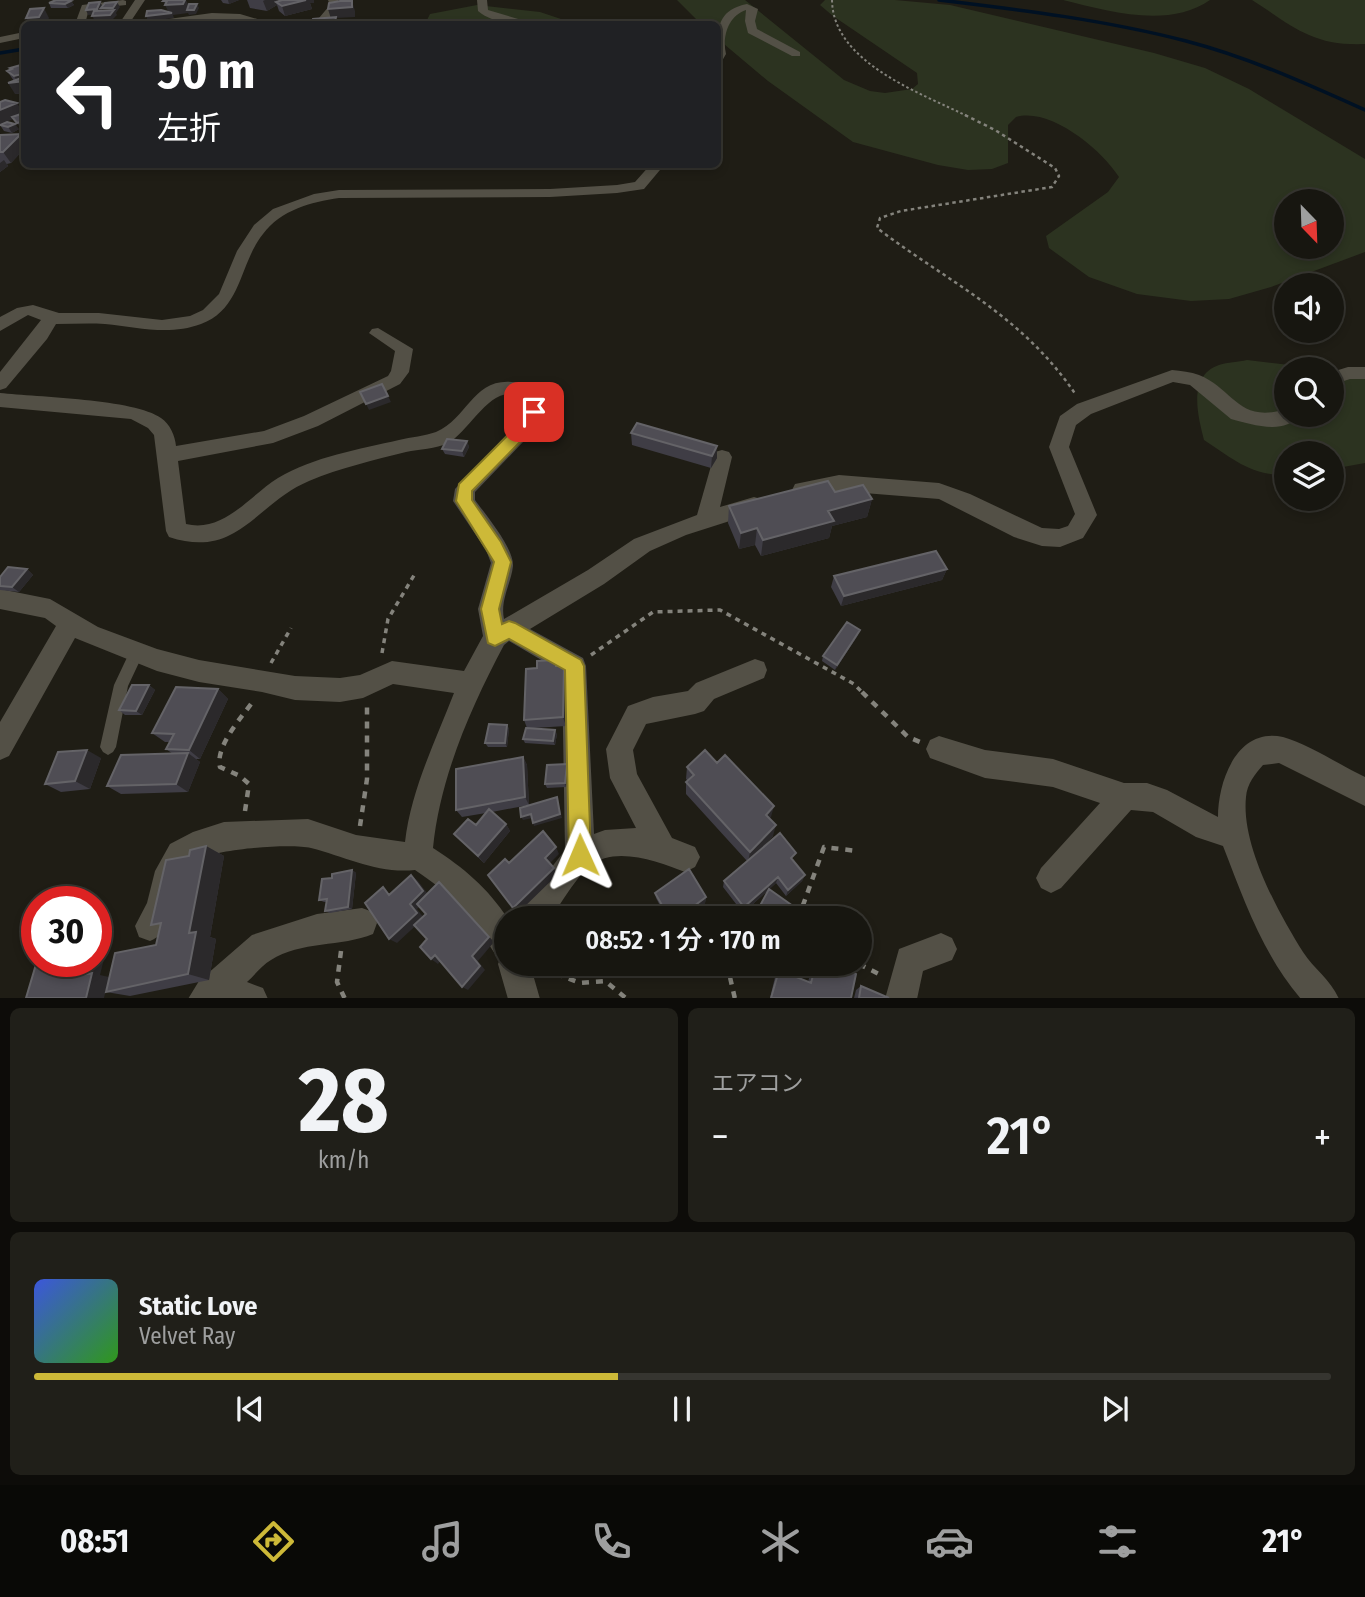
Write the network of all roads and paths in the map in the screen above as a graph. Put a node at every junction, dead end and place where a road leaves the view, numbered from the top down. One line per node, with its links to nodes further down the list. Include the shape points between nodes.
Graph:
1 (140, 0): 12 (street)
2 (333, 0): 10 (street, via 335,5)
3 (482, 0): 15 (street, via 483,11)
4 (832, 0): 28 (path, via 840,30 873,66 995,130 1055,168 1059,176 1052,187 891,214 880,218 877,228 1023,330 1064,373)
5 (73, 2): 8 (street)
6 (122, 3): 8 (street)
7 (229, 6): 9 (street)
8 (85, 7): 11 (street)
9 (196, 16): 13 (street); 14 (street)
10 (324, 18)
11 (81, 21)
12 (126, 21)
13 (170, 21)
14 (253, 21)
15 (516, 21)
16 (721, 35): 19 (street, via 729,14 747,6 753,9 752,31)
17 (21, 36): 18 (street)
18 (0, 40)
19 (796, 54)
20 (655, 168): 21 (street, via 639,186 617,189 321,196 287,207 263,224 251,239 221,305 195,320 155,327 107,319)
21 (50, 319): 22 (street, via 31,310 11,316); 26 (street)
22 (0, 326)
23 (378, 333): 30 (street, via 404,349 394,380 266,438)
24 (1365, 373): 25 (street)
25 (1344, 374)
26 (0, 384)
27 (0, 400): 30 (street, via 134,412 163,429)
28 (1084, 409): 29 (street, via 1171,376 1195,380 1238,414); 32 (street, via 1067,421 1059,447 1086,514 1082,528 1063,539 1033,535 946,492 843,483)
29 (1274, 421)
30 (168, 456): 37 (street, via 177,531 190,537 207,536 229,528 295,478 441,438 452,433 488,393 503,387 528,393 534,412 465,489 464,501 502,562 490,609)
31 (722, 457): 32 (street)
32 (707, 519): 37 (street, via 642,545)
33 (416, 572): 40 (path, via 388,619 382,655)
34 (0, 599): 35 (street, via 50,609)
35 (71, 623): 38 (street); 44 (street)
36 (291, 628): 41 (path)
37 (502, 633): 42 (street); 54 (street, via 574,666)
38 (137, 653): 41 (street, via 199,671); 45 (lane, via 121,685)
39 (755, 670): 54 (street, via 705,691 695,702 638,715 620,749 624,778 673,853 645,842 605,844)
40 (392, 672): 42 (street); 43 (street)
41 (265, 681): 43 (street, via 295,688); 49 (path, via 218,759 220,767 249,784)
42 (470, 684): 53 (street, via 422,818)
43 (363, 686): 51 (path, via 368,711 367,779)
44 (0, 747)
45 (108, 747)
46 (939, 748): 48 (street, via 985,764 1053,773)
47 (1365, 792): 50 (street, via 1281,750 1256,752 1242,767 1232,796)
48 (1124, 797): 50 (street, via 1140,793 1158,799 1206,827); 55 (street)
49 (239, 835): 51 (street, via 309,833); 60 (street, via 224,836 180,854 165,881 162,908)
50 (1233, 835): 70 (street, via 1263,910 1293,965)
51 (356, 849): 53 (street, via 400,857)
52 (857, 851): 57 (path, via 824,847)
53 (418, 855): 59 (street, via 481,904)
54 (580, 855): 56 (street)
55 (1051, 877)
56 (541, 906)
57 (803, 906)
58 (354, 924): 64 (street, via 317,929 263,946); 66 (path, via 336,979)
59 (494, 924)
60 (150, 926)
61 (941, 949): 69 (street, via 910,960)
62 (730, 976): 68 (path)
63 (519, 983): 67 (path, via 546,970 580,983 605,981)
64 (207, 995): 65 (street)
65 (241, 998)
66 (344, 998)
67 (626, 998)
68 (735, 998)
69 (901, 998)
70 (1322, 998)

